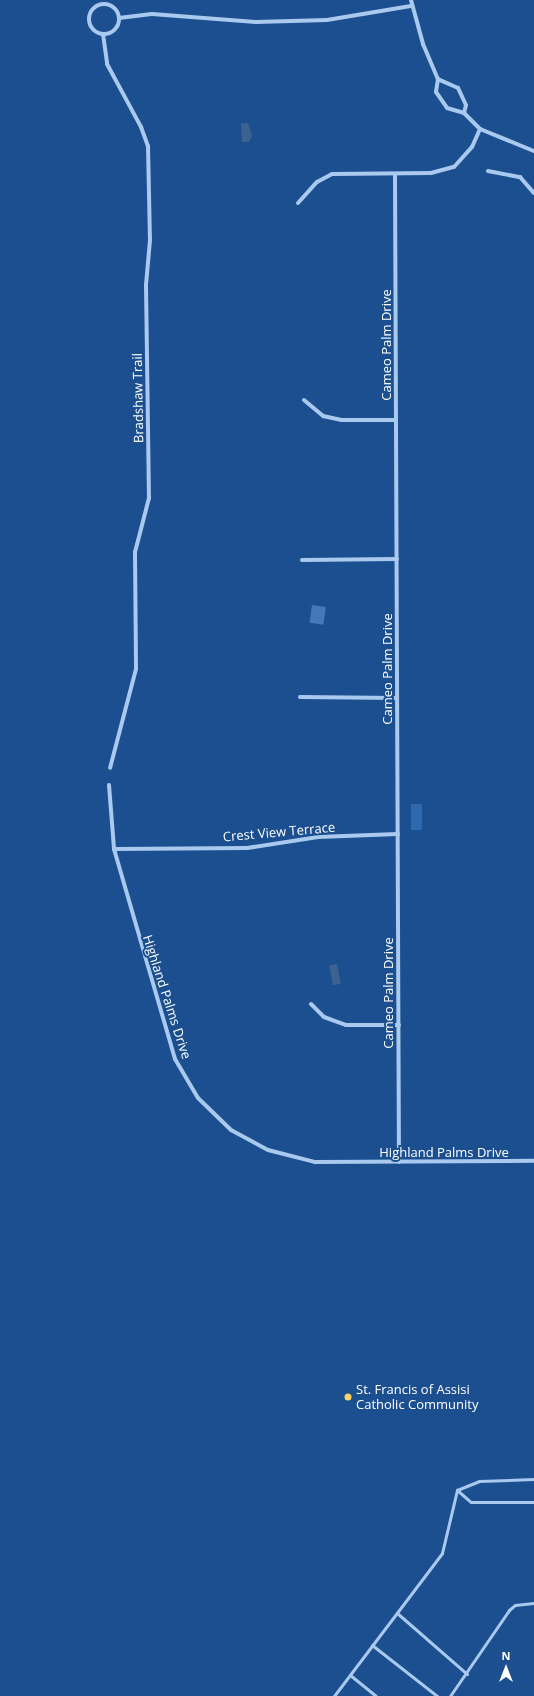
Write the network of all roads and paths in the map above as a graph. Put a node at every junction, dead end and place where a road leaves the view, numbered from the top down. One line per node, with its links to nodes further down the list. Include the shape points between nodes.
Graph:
1 (411, 0): 3 (street)
2 (101, 2): 4 (street, via 111,5); 5 (street, via 92,9 89,18 94,30)
3 (411, 6): 4 (street, via 327,20 256,22 152,14); 6 (street)
4 (119, 18): 5 (street, via 116,27)
5 (103, 34): 20 (street, Bradshaw Trail, via 107,64 141,127 148,146 150,240 146,285 149,498 134,552 136,670)
6 (438, 79): 7 (street, via 458,88 466,105); 7 (street, via 436,92 441,100 456,113)
7 (464, 113): 8 (street)
8 (480, 129): 9 (street); 11 (street, via 472,147 454,167 431,173)
9 (534, 151)
10 (488, 171): 12 (street, via 520,177)
11 (395, 175): 13 (street, via 332,174 316,182); 15 (street, Cameo Palm Drive)
12 (534, 193)
13 (298, 203)
14 (304, 400): 15 (street, via 329,417)
15 (396, 420): 16 (street, Cameo Palm Drive)
16 (397, 559): 17 (street); 19 (street, Cameo Palm Drive)
17 (302, 560)
18 (300, 697): 19 (street)
19 (397, 698): 22 (street, Cameo Palm Drive)
20 (110, 768)
21 (109, 785): 23 (street, Highland Palms Drive)
22 (398, 834): 23 (street, Crest View Terrace, via 318,837 247,848); 25 (street, Cameo Palm Drive)
23 (114, 849): 27 (street, Highland Palms Drive, via 131,917 175,1059 198,1098 231,1130 268,1150 315,1162)
24 (311, 1004): 25 (street, via 324,1017 346,1025)
25 (399, 1025): 27 (street, Cameo Palm Drive)
26 (534, 1161): 27 (street, Highland Palms Drive)
27 (399, 1162)
28 (534, 1479): 29 (lane, via 479,1481)
29 (457, 1490): 30 (lane, via 471,1502); 32 (lane, via 442,1553)
30 (534, 1502)
31 (534, 1603): 34 (lane, via 515,1605)
32 (397, 1613): 33 (lane); 34 (lane)
33 (372, 1645): 35 (lane); 38 (lane)
34 (467, 1674): 39 (lane)
35 (350, 1675): 36 (lane); 37 (lane)
36 (334, 1696)
37 (376, 1696)
38 (437, 1696)
39 (450, 1696)

